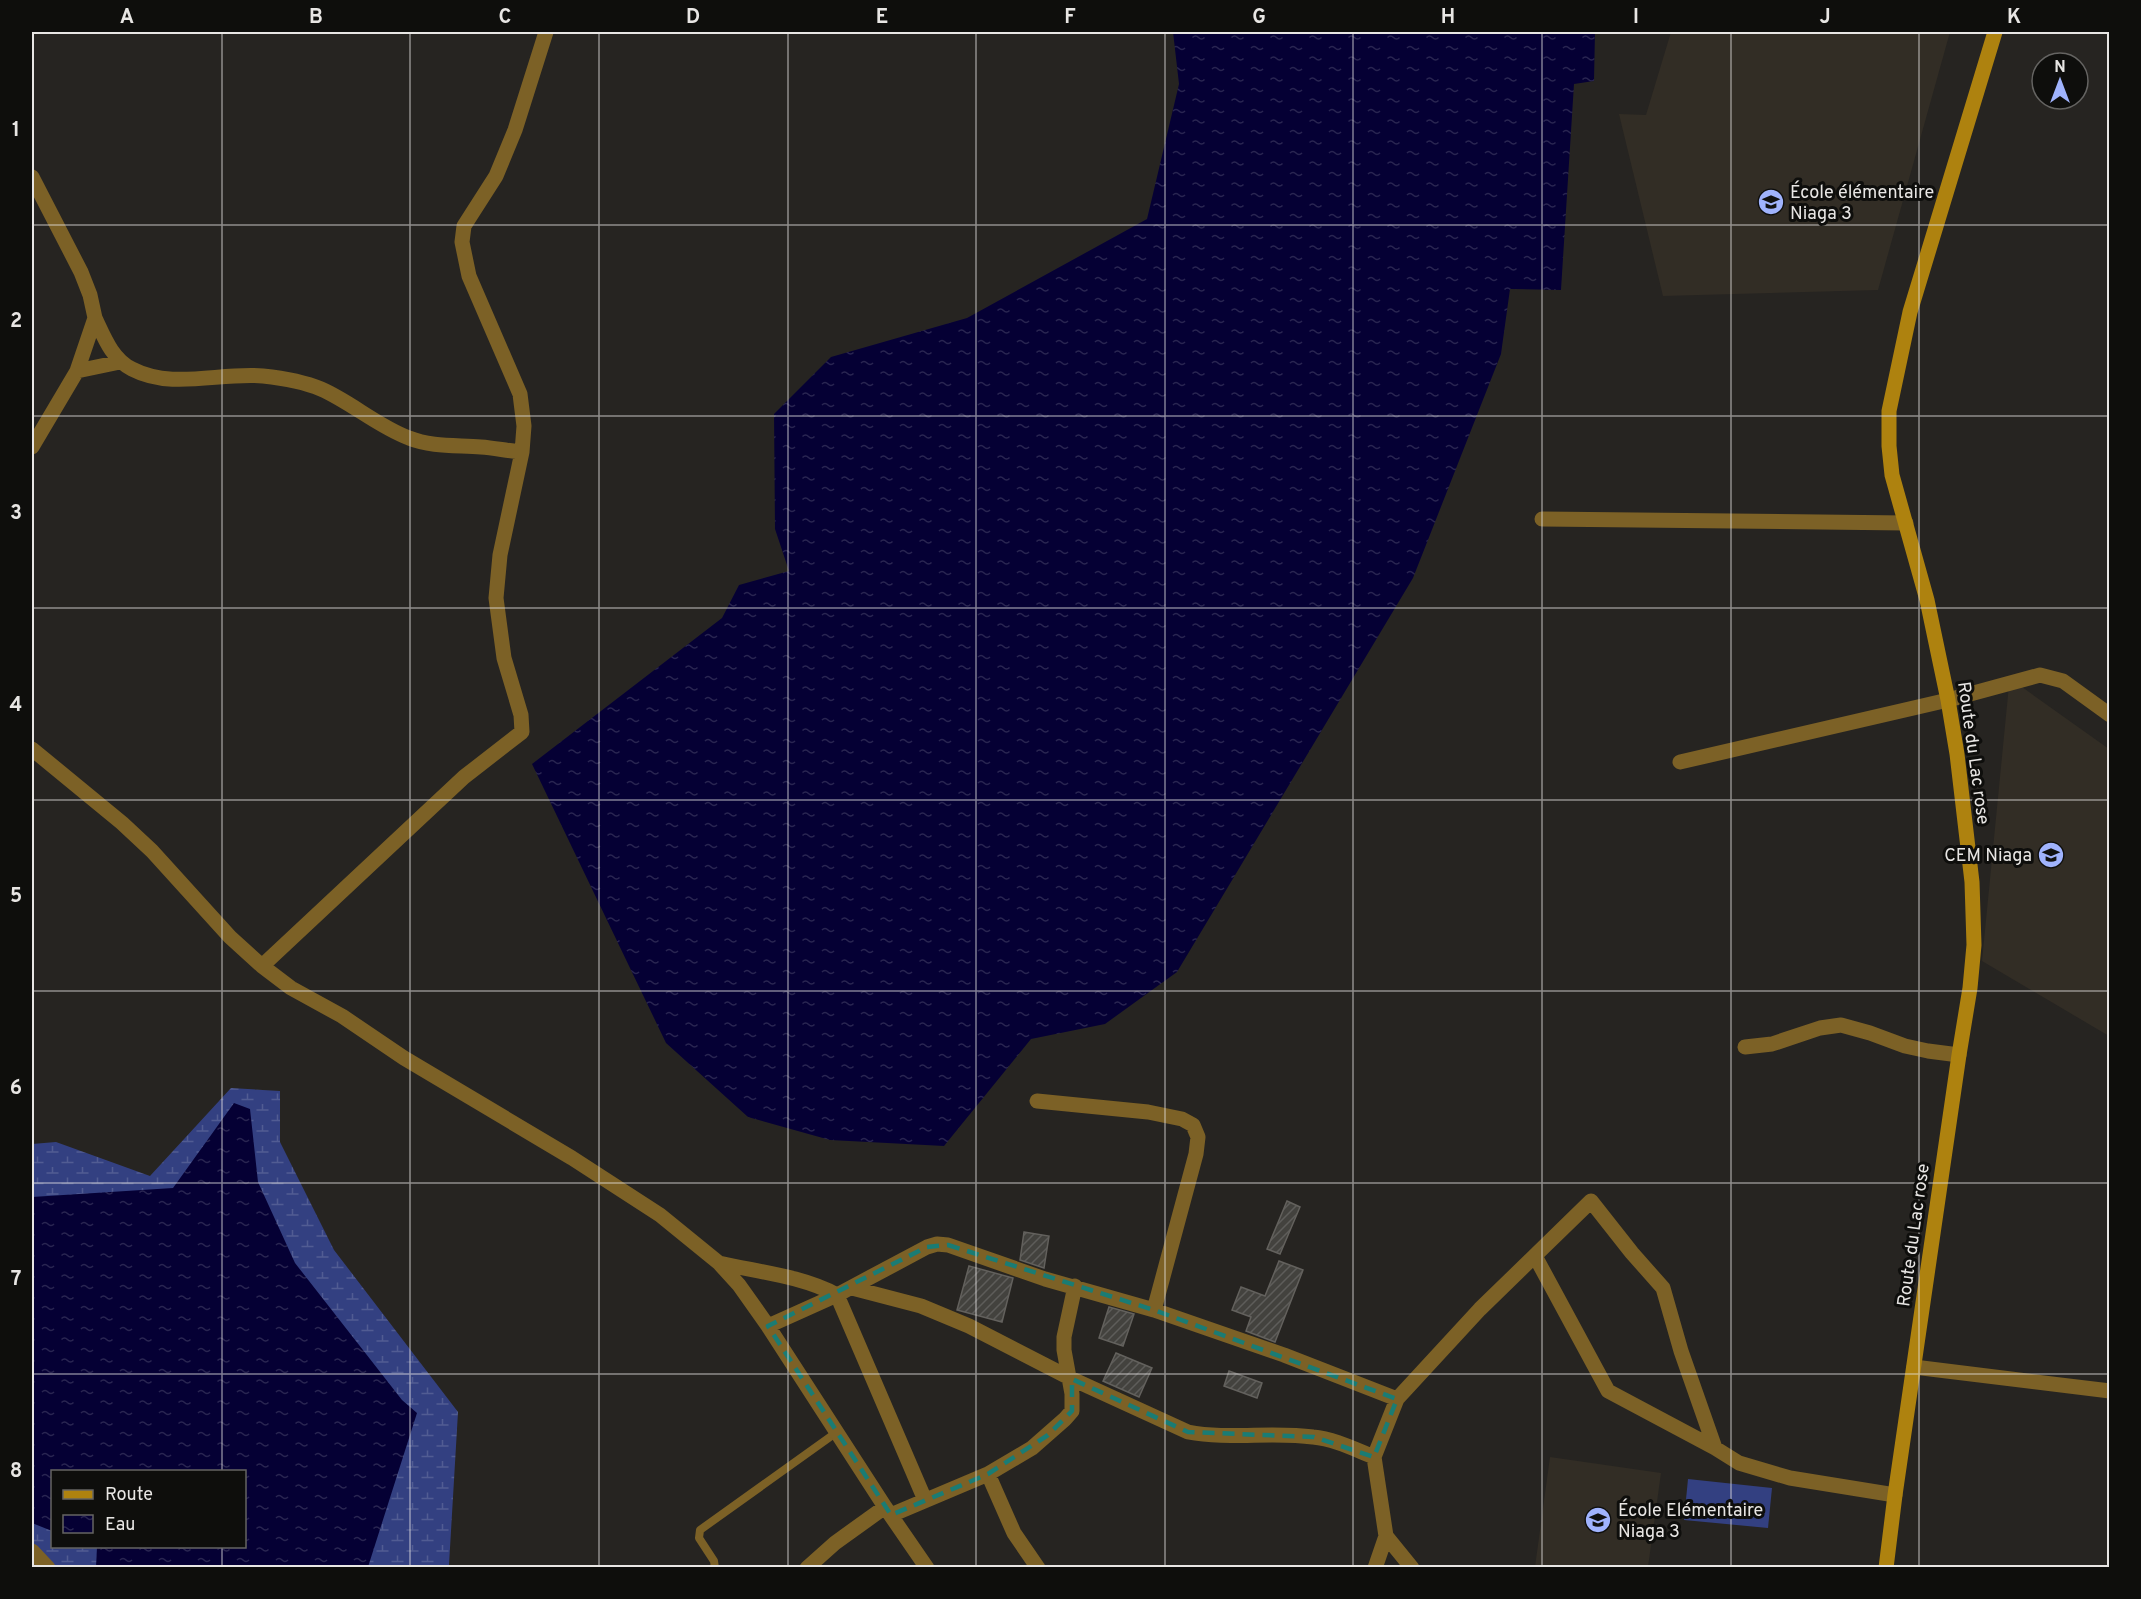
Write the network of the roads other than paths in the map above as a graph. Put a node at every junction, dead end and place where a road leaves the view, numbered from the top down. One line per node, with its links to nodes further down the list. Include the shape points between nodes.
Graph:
1 (546, 32): 8 (street, via 515,130 496,176 464,226 462,242 469,276 520,394)
2 (1995, 32): 10 (main road, Route du Lac rose, via 1910,312 1895,377 1889,411 1889,446)
3 (32, 177): 4 (street, via 81,272)
4 (95, 318): 5 (street); 6 (street)
5 (120, 362): 6 (street); 8 (street, via 148,376 172,380 260,376 292,380 321,389 410,439)
6 (77, 371): 7 (street)
7 (32, 447)
8 (522, 453): 15 (street, via 500,555 496,598 504,658 521,715 522,732 464,777)
9 (1542, 519): 10 (street)
10 (1905, 523): 11 (main road, Route du Lac rose, via 1927,600)
11 (1948, 700): 12 (street, via 2040,675 2063,681); 14 (street); 17 (main road, Route du Lac rose, via 1972,882 1974,945)
12 (2109, 715)
13 (32, 749): 15 (street, via 144,844)
14 (1680, 762)
15 (262, 966): 20 (street, via 291,988 660,1215)
16 (1745, 1047): 17 (street, via 1772,1044 1841,1025 1905,1046)
17 (1959, 1055): 26 (main road, Route du Lac rose)
18 (1037, 1101): 24 (street, via 1148,1112 1193,1125 1198,1137 1196,1154)
19 (1535, 1256): 29 (street); 31 (street, via 1608,1391); 31 (street, via 1592,1201 1663,1288)
20 (719, 1263): 23 (street, via 803,1281); 25 (street)
21 (1075, 1286): 22 (street, via 937,1244); 24 (street); 27 (street, via 1064,1337)
22 (852, 1288): 23 (street); 27 (street, via 921,1306)
23 (837, 1295): 25 (street); 35 (street)
24 (1154, 1310): 29 (street)
25 (768, 1326): 30 (street)
26 (1914, 1367): 28 (street); 34 (main road, Route du Lac rose)
27 (1070, 1378): 32 (street, via 1188,1432 1314,1437); 33 (street, via 1072,1411 1032,1448)
28 (2109, 1391)
29 (1397, 1399): 32 (street)
30 (837, 1432): 36 (street); 40 (lane, via 700,1530 699,1538)
31 (1715, 1448): 34 (street, via 1738,1463 1790,1478)
32 (1374, 1457): 37 (street)
33 (988, 1474): 35 (street); 43 (street, via 1014,1533)
34 (1895, 1496): 46 (main road, Route du Lac rose)
35 (925, 1500): 36 (street)
36 (888, 1511): 41 (street, via 835,1543); 42 (street)
37 (1386, 1536): 44 (street); 45 (street)
38 (32, 1551): 39 (street)
39 (48, 1568)
40 (715, 1568)
41 (807, 1568)
42 (927, 1568)
43 (1038, 1568)
44 (1375, 1568)
45 (1412, 1568)
46 (1886, 1568)

